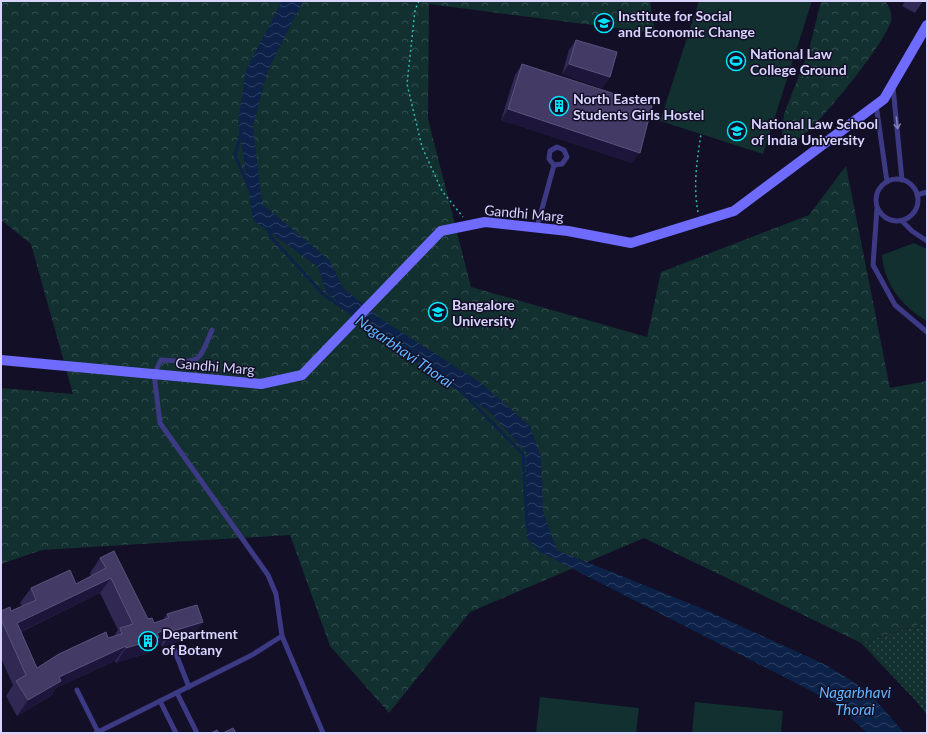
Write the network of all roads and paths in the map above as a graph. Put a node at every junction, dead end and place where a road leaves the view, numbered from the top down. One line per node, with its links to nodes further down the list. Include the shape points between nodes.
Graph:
1 (419, 1): 14 (path, via 415,10 407,84 422,147 442,191)
2 (927, 25): 3 (main road, Gandhi Marg)
3 (893, 84): 4 (main road, Gandhi Marg, via 884,99); 7 (lane, one-way to 7)
4 (876, 104): 8 (lane); 12 (main road, Gandhi Marg, via 734,211)
5 (701, 134): 12 (path, via 697,157 696,197)
6 (554, 165): 15 (lane)
7 (902, 180): 8 (lane); 10 (lane, via 914,188)
8 (887, 182): 11 (lane, via 878,192)
9 (927, 192): 10 (lane)
10 (917, 195): 13 (lane, via 918,203 914,213)
11 (877, 208): 13 (lane, via 889,220); 18 (lane, via 873,265 895,305)
12 (700, 221): 15 (main road, Gandhi Marg, via 631,243)
13 (902, 221): 16 (lane, via 912,232)
14 (470, 225): 15 (main road, Gandhi Marg, via 485,222); 20 (main road, Gandhi Marg, via 441,231 302,375 261,384)
15 (537, 227)
16 (927, 241)
17 (212, 330): 20 (lane, via 201,357 195,361 161,360)
18 (927, 332)
19 (1, 360): 20 (main road, Gandhi Marg)
20 (154, 374): 21 (lane, via 160,423 268,575 276,594)
21 (282, 636): 23 (lane, via 252,655); 30 (lane)
22 (174, 649): 23 (lane)
23 (189, 687): 25 (lane)
24 (77, 690): 27 (lane)
25 (177, 693): 26 (lane); 29 (lane)
26 (160, 701): 27 (lane); 28 (lane)
27 (97, 733)
28 (176, 733)
29 (197, 733)
30 (323, 733)

